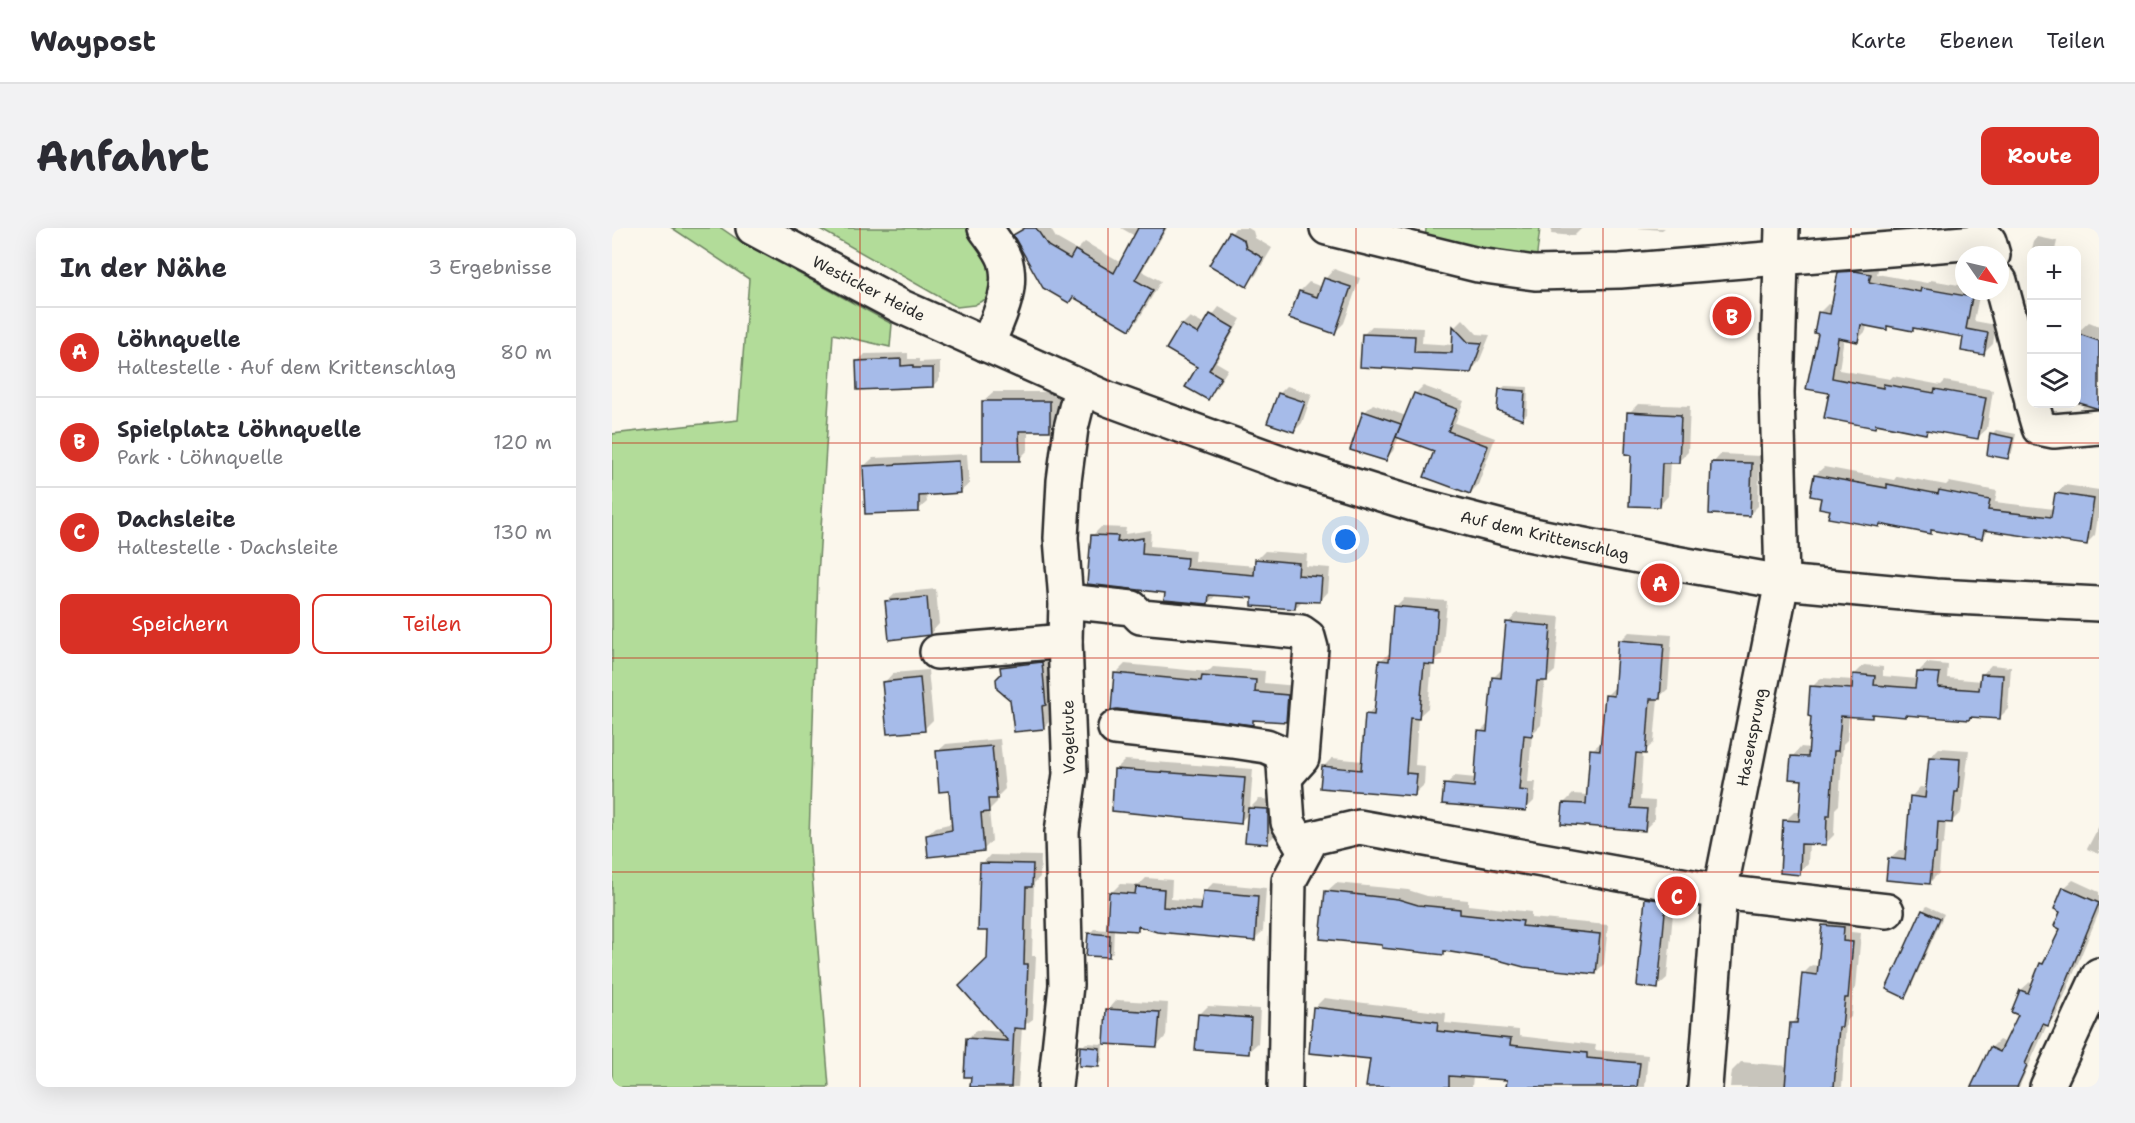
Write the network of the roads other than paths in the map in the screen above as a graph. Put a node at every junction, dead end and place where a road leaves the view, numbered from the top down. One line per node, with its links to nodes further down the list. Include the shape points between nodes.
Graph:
1 (753, 228): 7 (street, Westicker Heide, via 902,307)
2 (985, 228): 7 (street, via 1004,258 1009,276)
3 (1327, 228): 5 (street, via 1478,265 1534,273 1620,271)
4 (1992, 241): 5 (street)
5 (1782, 243): 11 (street, Hasensprung, via 1777,393)
6 (2005, 300): 9 (street)
7 (987, 345): 8 (street, Westicker Heide)
8 (1081, 387): 11 (street, Auf dem Krittenschlag, via 1187,430 1413,504 1528,534); 12 (street, Vogelrute, via 1064,482 1061,538)
9 (2034, 411): 10 (street, via 2054,431)
10 (2099, 427)
11 (1782, 582): 13 (street, Auf dem Krittenschlag, via 1924,596); 19 (street, Hasensprung)
12 (1066, 601): 14 (street, Vogelrute); 17 (street, via 1132,608 1142,617 1163,621 1301,632 1308,637 1311,648 1302,758)
13 (2099, 604)
14 (1065, 641): 15 (street); 22 (street, Vogelrute, via 1070,774 1062,832 1066,985)
15 (937, 652)
16 (1115, 729): 17 (street, via 1266,746 1280,752)
17 (1285, 777): 18 (street, via 1287,822)
18 (1305, 851): 19 (street, via 1312,838 1359,827); 23 (street, via 1289,881)
19 (1720, 892): 20 (street); 24 (street, Hasensprung)
20 (1887, 911)
21 (2099, 975): 25 (street)
22 (1055, 1087)
23 (1285, 1087)
24 (1705, 1087)
25 (2047, 1087)

